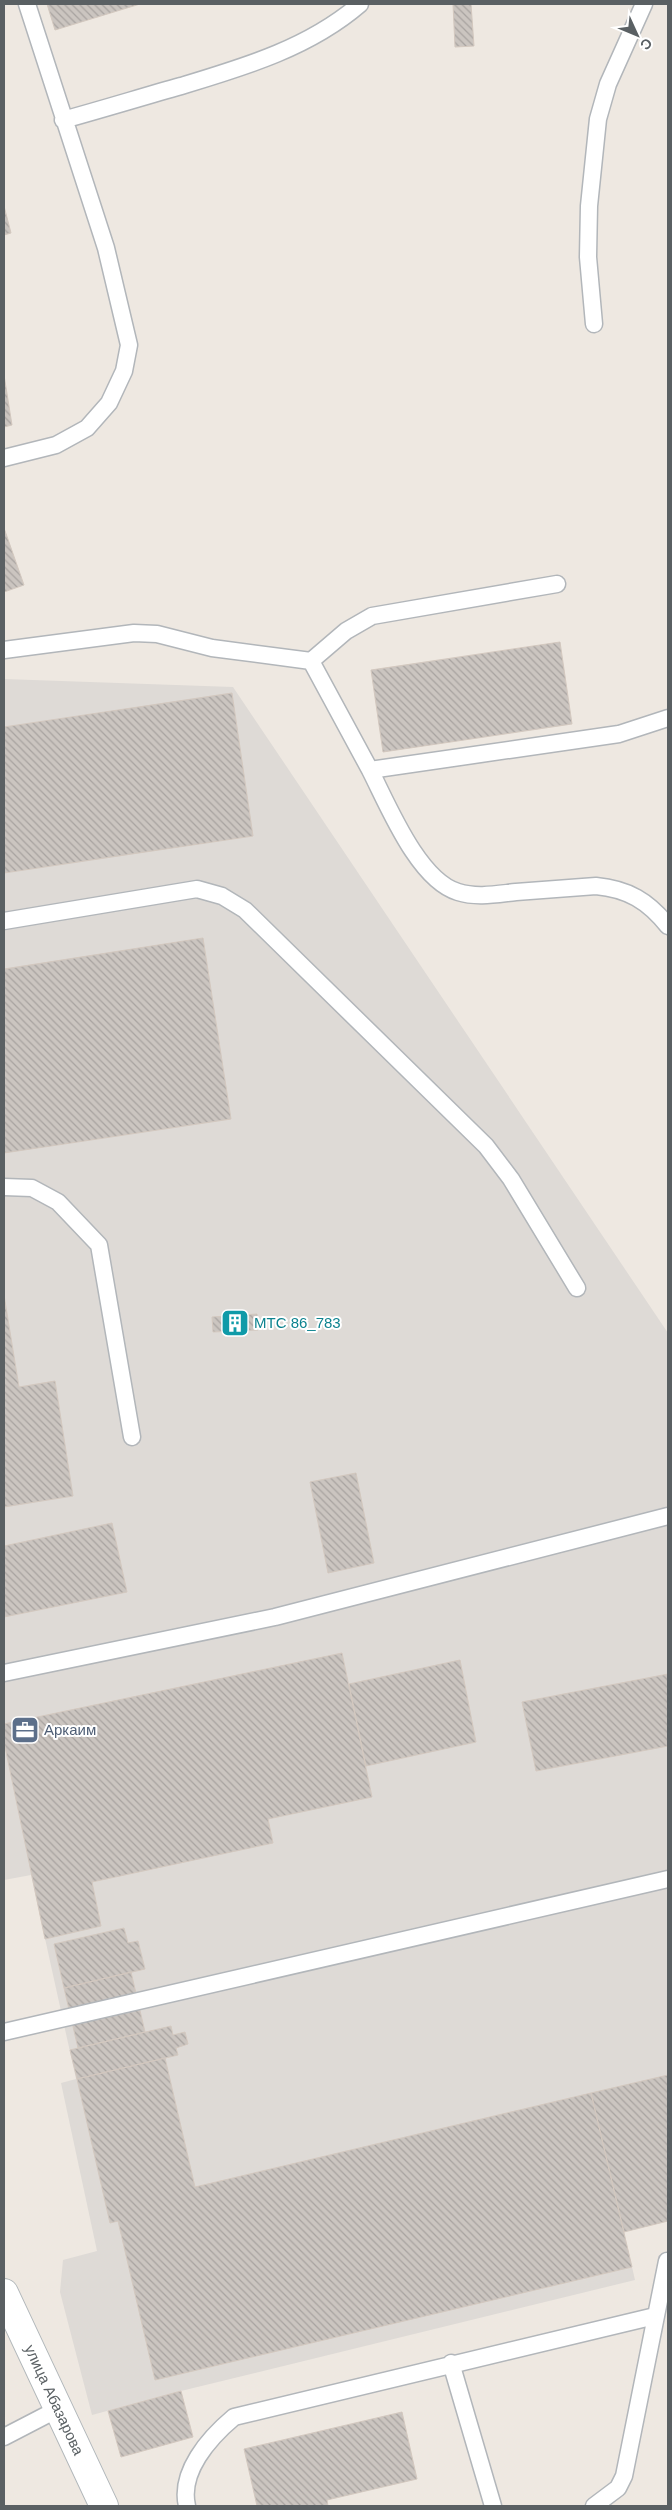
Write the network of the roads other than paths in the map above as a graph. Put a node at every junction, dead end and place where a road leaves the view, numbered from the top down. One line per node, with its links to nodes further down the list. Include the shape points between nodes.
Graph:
1 (27, 4): 4 (lane)
2 (360, 4): 4 (lane, via 339,22 307,40 248,66)
3 (644, 4): 5 (lane, via 608,84 598,119 589,206 588,257)
4 (63, 120): 6 (lane, via 106,248 129,345 124,371 109,402 87,428 56,445)
5 (594, 324)
6 (4, 458)
7 (557, 584): 9 (lane, via 372,616 346,631)
8 (4, 650): 9 (lane, via 134,632 157,634 212,648)
9 (311, 661): 11 (lane)
10 (668, 718): 11 (lane, via 620,734)
11 (370, 770): 13 (lane, via 419,859 438,880 457,892 478,895 596,886 616,888 636,896 656,911)
12 (4, 921): 15 (lane, via 197,889 222,896 245,910 486,1146 512,1179)
13 (668, 926)
14 (4, 1187): 16 (lane, via 32,1188 58,1202 99,1245)
15 (577, 1288)
16 (132, 1437)
17 (668, 1516): 18 (lane, via 275,1617)
18 (4, 1673)
19 (668, 1879): 20 (lane)
20 (4, 2032)
21 (667, 2261): 23 (lane)
22 (4, 2293): 25 (street, улица Абазарова)
23 (656, 2316): 24 (lane); 30 (lane, via 624,2476 618,2488)
24 (451, 2363): 28 (lane, via 234,2417 219,2430 188,2474 184,2493); 29 (lane)
25 (58, 2409): 26 (lane); 27 (street, улица Абазарова)
26 (4, 2437)
27 (104, 2506)
28 (187, 2506)
29 (493, 2506)
30 (594, 2506)

